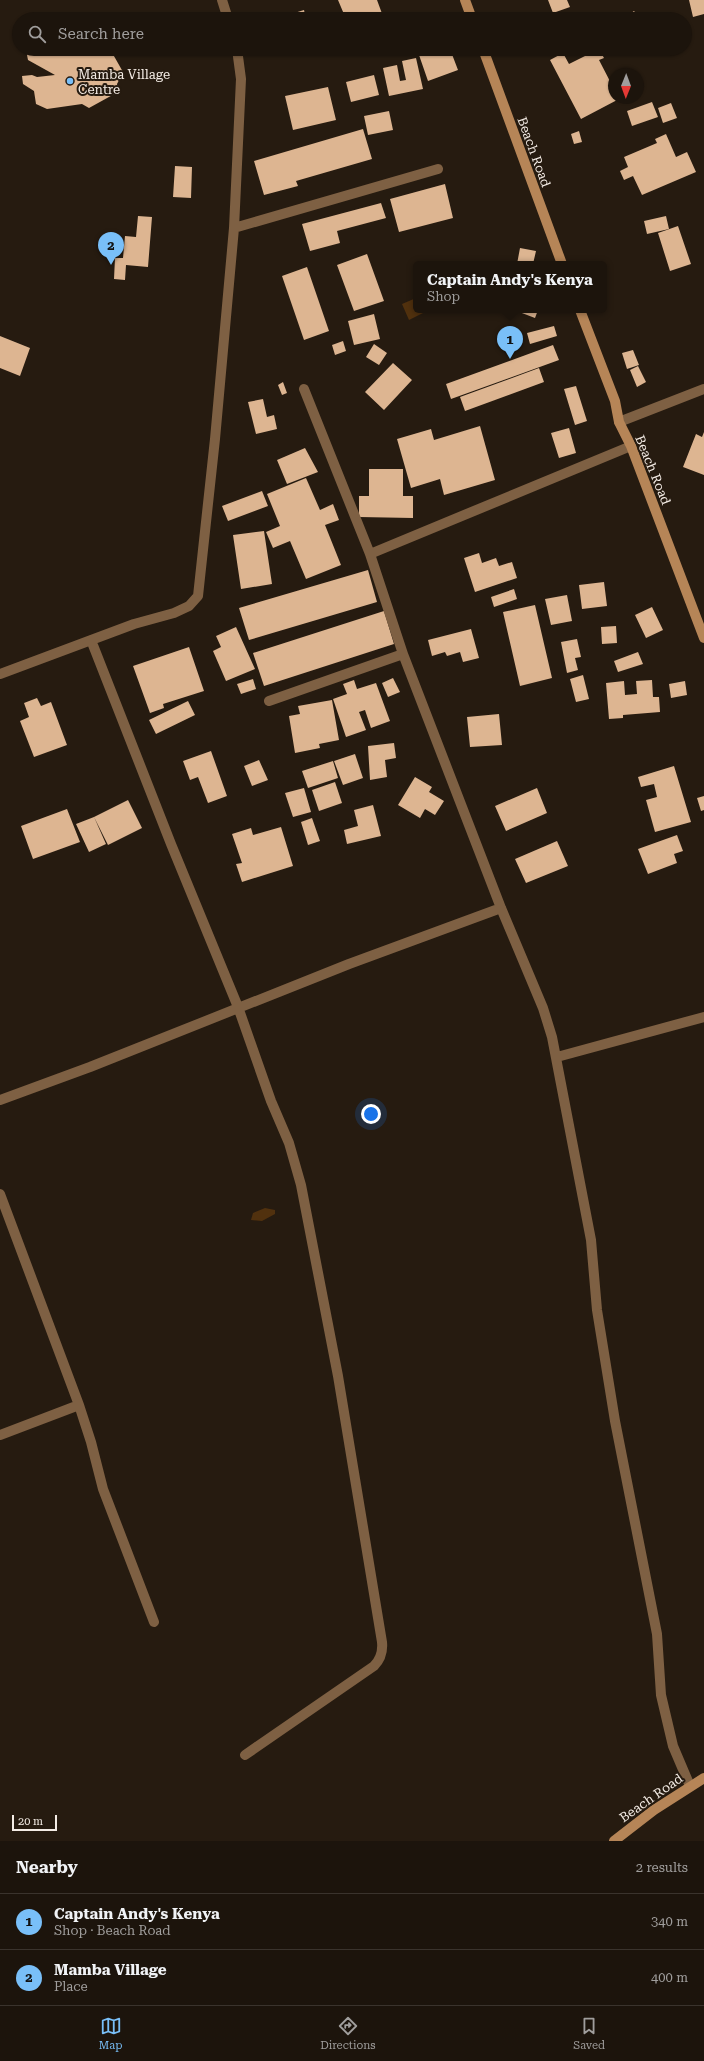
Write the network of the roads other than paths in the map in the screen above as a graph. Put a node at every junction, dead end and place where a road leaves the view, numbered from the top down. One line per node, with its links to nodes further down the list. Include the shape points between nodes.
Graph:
1 (222, 0): 3 (street)
2 (466, 0): 4 (main road)
3 (226, 12)
4 (470, 12)
5 (238, 56): 8 (street, via 241,79)
6 (486, 56): 9 (main road, Beach Road)
7 (438, 169): 8 (street)
8 (234, 228): 17 (street, via 198,596 189,606 174,613 134,624)
9 (561, 261)
10 (581, 313): 13 (main road, Beach Road, via 616,401)
11 (304, 389): 15 (street)
12 (704, 389): 13 (street)
13 (619, 422): 14 (main road, Beach Road)
14 (631, 446): 15 (street); 16 (main road, Beach Road)
15 (370, 554): 18 (street)
16 (704, 638)
17 (92, 640): 19 (street); 22 (street, via 171,844)
18 (403, 654): 20 (street); 21 (street)
19 (0, 674)
20 (269, 701)
21 (501, 908): 22 (street); 24 (street, via 543,1008)
22 (238, 1007): 25 (street, via 90,1067); 30 (street, via 271,1101 290,1143 301,1185 338,1376 383,1647 379,1661 374,1666)
23 (704, 1017): 24 (street)
24 (557, 1057): 32 (street, via 591,1240 597,1310 615,1421 657,1634 661,1695 673,1746)
25 (0, 1100)
26 (0, 1194): 27 (street)
27 (79, 1405): 28 (street); 29 (street, via 103,1489)
28 (0, 1435)
29 (154, 1622)
30 (245, 1755)
31 (704, 1778): 32 (main road, Beach Road)
32 (690, 1786): 33 (main road, Beach Road)
33 (614, 1841)

